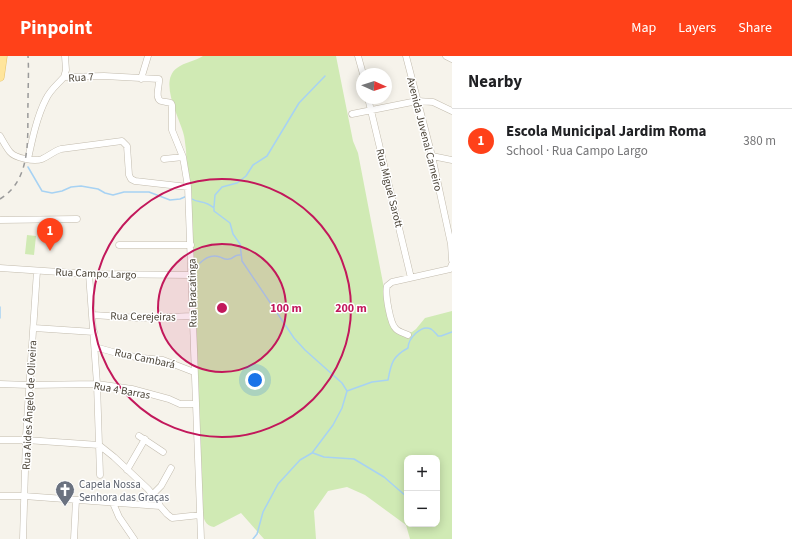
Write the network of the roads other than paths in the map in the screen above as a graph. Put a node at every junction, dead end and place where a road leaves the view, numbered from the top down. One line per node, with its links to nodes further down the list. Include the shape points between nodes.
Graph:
1 (3, 56): 9 (main road)
2 (65, 56): 10 (street)
3 (148, 56): 11 (street)
4 (358, 56): 8 (street)
5 (406, 56): 12 (street, Avenida Juvenal Carneiro)
6 (446, 56): 7 (street)
7 (452, 58)
8 (361, 68)
9 (0, 77)
10 (64, 77): 11 (street, Rua 7, via 104,76); 20 (street, Rua 7, via 46,98)
11 (141, 79): 18 (street, Rua Bracatinga, via 160,79 157,96 161,101 171,103 172,130)
12 (417, 101): 14 (street); 15 (street, via 433,102); 19 (street, Avenida Juvenal Carneiro)
13 (370, 104): 14 (street, Rua Miguel Sarott)
14 (371, 109): 16 (street); 35 (street, Rua Miguel Sarott)
15 (452, 111)
16 (352, 114)
17 (0, 136): 20 (street, via 10,152)
18 (183, 156): 21 (street); 23 (street, Rua Bracatinga)
19 (432, 156): 22 (street); 26 (street, Avenida Juvenal Carneiro)
20 (28, 159): 23 (street, via 42,160 61,149 122,141 127,146 131,179)
21 (164, 159)
22 (452, 160)
23 (188, 187): 28 (street, Rua Bracatinga)
24 (76, 219): 25 (street)
25 (0, 220)
26 (451, 244): 29 (street, Avenida Juvenal Carneiro)
27 (119, 245): 28 (street)
28 (191, 245): 34 (street, Rua Bracatinga)
29 (452, 260)
30 (451, 266): 35 (street)
31 (0, 268): 32 (street, Rua Campo Largo)
32 (37, 271): 33 (street, Rua Campo Largo); 38 (street, Rua Aides Ângelo de Oliveira)
33 (89, 274): 34 (street, Rua Campo Largo); 36 (street)
34 (192, 275): 37 (street, Rua Bracatinga)
35 (411, 278): 40 (street, via 392,282 387,286 386,292 392,324 396,329)
36 (93, 315): 37 (street, Rua Cerejeiras, via 139,318); 39 (street)
37 (192, 316): 42 (street, Rua Bracatinga)
38 (34, 328): 39 (street); 45 (street, Rua Aides Ângelo de Oliveira)
39 (94, 332): 41 (street)
40 (408, 334)
41 (95, 347): 42 (street, Rua Cambará, via 124,355 163,360); 44 (street)
42 (194, 372): 46 (street, Rua Bracatinga)
43 (0, 384): 45 (street, Rua 4 Barras)
44 (97, 384): 45 (street, Rua 4 Barras); 46 (street, Rua 4 Barras, via 132,389 180,404); 51 (street)
45 (30, 385): 50 (street, Rua Aides Ângelo de Oliveira)
46 (195, 404): 62 (street, Rua Bracatinga)
47 (139, 436): 48 (street)
48 (146, 439): 52 (street); 54 (street)
49 (0, 440): 50 (street)
50 (26, 440): 51 (street); 58 (street, Rua Aides Ângelo de Oliveira)
51 (99, 445): 54 (street); 55 (street)
52 (163, 452)
53 (171, 468): 56 (street, via 161,486)
54 (127, 470): 56 (street)
55 (100, 475)
56 (153, 494): 61 (street)
57 (0, 496): 58 (street)
58 (24, 496): 59 (street); 63 (street, Rua Aides Ângelo de Oliveira)
59 (76, 500): 60 (street); 64 (street)
60 (113, 503): 61 (street); 65 (street)
61 (160, 506): 62 (street, via 172,518)
62 (200, 515): 66 (street, Rua Bracatinga)
63 (23, 539)
64 (74, 539)
65 (134, 539)
66 (201, 539)

